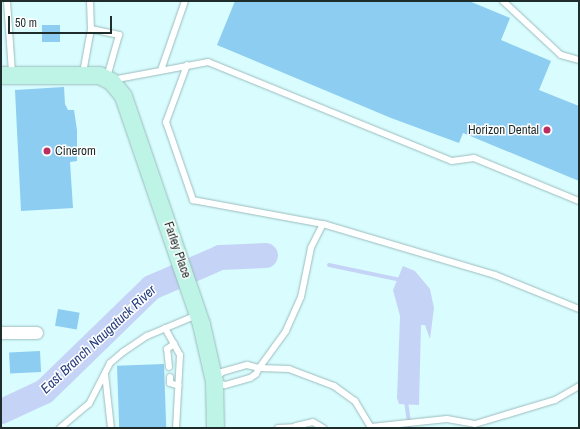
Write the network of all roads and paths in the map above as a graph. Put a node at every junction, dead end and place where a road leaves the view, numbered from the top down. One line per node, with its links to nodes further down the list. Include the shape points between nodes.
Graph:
1 (7, 1): 10 (lane)
2 (90, 1): 5 (lane)
3 (185, 1): 8 (lane)
4 (503, 1): 6 (lane, via 561,55)
5 (91, 29): 9 (lane); 11 (lane, via 119,35)
6 (579, 60)
7 (187, 65): 8 (lane); 12 (lane, via 208,62 452,161 474,158); 13 (lane, via 166,122 193,200)
8 (161, 70): 11 (lane)
9 (83, 74): 10 (main road); 11 (main road)
10 (6, 75)
11 (109, 79): 15 (main road, Farley Place, via 131,113)
12 (579, 200)
13 (323, 224): 14 (lane, via 475,269); 21 (lane, via 311,248 305,280 286,330)
14 (579, 309)
15 (198, 314): 16 (lane); 24 (main road, Farley Place)
16 (166, 328): 19 (lane); 22 (lane, via 123,352)
17 (1, 333): 18 (street)
18 (37, 333)
19 (174, 344): 20 (lane, via 167,349); 25 (lane, via 180,354)
20 (169, 367)
21 (259, 368): 24 (lane, via 247,366 222,372); 24 (lane, via 250,378 225,384); 34 (lane, via 289,369 334,386 355,401)
22 (105, 373): 28 (lane, via 89,404); 29 (lane)
23 (170, 377): 25 (lane, via 170,383)
24 (214, 381): 31 (main road, Farley Place)
25 (179, 386): 30 (lane)
26 (579, 386): 34 (lane, via 556,400 475,424 428,420)
27 (297, 427): 32 (lane); 33 (lane, via 313,422)
28 (60, 428)
29 (111, 428)
30 (176, 428)
31 (215, 428)
32 (278, 428)
33 (323, 428)
34 (371, 428)

